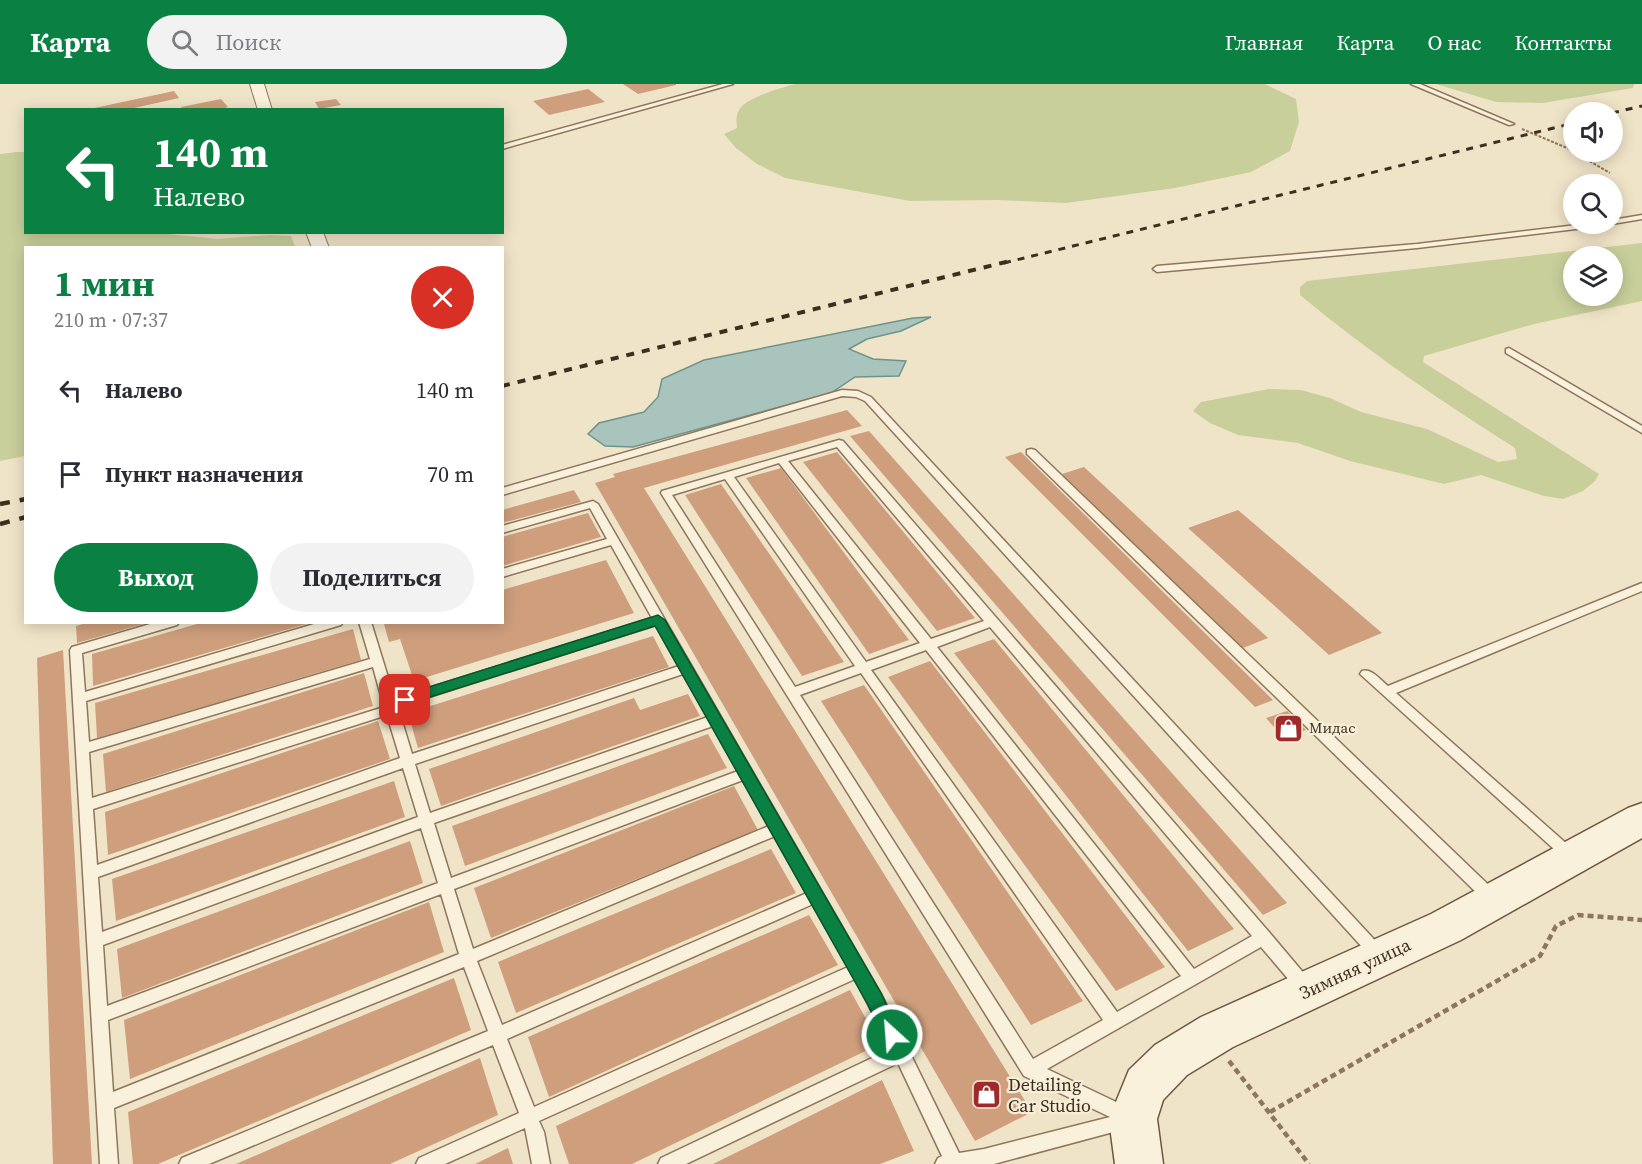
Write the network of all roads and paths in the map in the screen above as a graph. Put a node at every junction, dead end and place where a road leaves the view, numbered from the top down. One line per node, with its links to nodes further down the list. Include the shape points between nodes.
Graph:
1 (257, 84): 4 (street)
2 (730, 84): 6 (lane)
3 (1414, 84): 5 (lane)
4 (264, 108)
5 (1511, 124): 7 (path)
6 (504, 146)
7 (1563, 146)
8 (1592, 162): 9 (path)
9 (1610, 173)
10 (1642, 217): 11 (lane)
11 (1623, 220)
12 (1563, 229): 13 (lane)
13 (1157, 269)
14 (1509, 351): 15 (lane)
15 (1642, 430)
16 (1031, 452): 50 (lane)
17 (782, 459): 18 (lane); 25 (lane, via 839,443); 29 (lane)
18 (727, 476): 32 (lane); 35 (lane, via 666,493)
19 (504, 491): 54 (lane, via 842,393 868,399)
20 (504, 529): 21 (lane, via 593,504)
21 (614, 541): 22 (lane); 24 (lane)
22 (504, 572)
23 (1642, 587): 34 (lane)
24 (658, 620): 31 (lane); 37 (lane, via 405,700)
25 (993, 622): 29 (lane); 52 (lane)
26 (166, 624): 36 (lane, via 76,650)
27 (330, 624): 36 (lane)
28 (367, 624): 30 (lane)
29 (929, 645): 32 (lane); 57 (lane)
30 (377, 661): 37 (lane); 39 (lane)
31 (686, 668): 38 (lane); 40 (lane)
32 (865, 668): 35 (lane); 60 (lane)
33 (1366, 674): 34 (lane)
34 (1386, 692): 46 (lane)
35 (792, 693): 64 (lane)
36 (79, 698): 39 (lane)
37 (392, 709): 40 (lane); 42 (lane)
38 (715, 720): 41 (lane); 44 (lane)
39 (82, 749): 42 (lane)
40 (408, 761): 44 (lane); 47 (lane)
41 (746, 773): 45 (lane); 48 (lane)
42 (86, 806): 47 (lane)
43 (1642, 819): 46 (street, Зимняя улица)
44 (426, 820): 48 (lane); 53 (lane)
45 (778, 829): 49 (lane); 55 (lane)
46 (1573, 856): 50 (street, Зимняя улица)
47 (90, 874): 53 (lane)
48 (446, 885): 55 (lane); 59 (lane)
49 (816, 896): 56 (lane); 61 (lane)
50 (1494, 900): 54 (street, Зимняя улица)
51 (1642, 920): 66 (path, via 1578,915 1556,926 1540,956)
52 (1264, 937): 57 (lane); 58 (lane)
53 (95, 941): 59 (lane)
54 (1381, 957): 58 (street, Зимняя улица)
55 (468, 958): 61 (lane); 65 (lane)
56 (858, 970): 63 (lane); 67 (lane)
57 (1192, 978): 60 (lane)
58 (1308, 991): 62 (street, Зимняя улица)
59 (100, 1016): 65 (lane)
60 (1114, 1022): 64 (lane)
61 (498, 1035): 67 (lane); 71 (lane)
62 (1210, 1037): 66 (path); 68 (street, Зимняя улица, via 1171,1060 1145,1086)
63 (901, 1053): 69 (lane); 74 (lane)
64 (1030, 1070): 68 (lane)
65 (105, 1102): 70 (lane)
66 (1270, 1112): 75 (path)
67 (529, 1116): 72 (lane); 73 (lane)
68 (1136, 1142): 69 (lane)
69 (950, 1163)
70 (110, 1164)
71 (188, 1164)
72 (425, 1164)
73 (541, 1164)
74 (667, 1164)
75 (1309, 1164)

